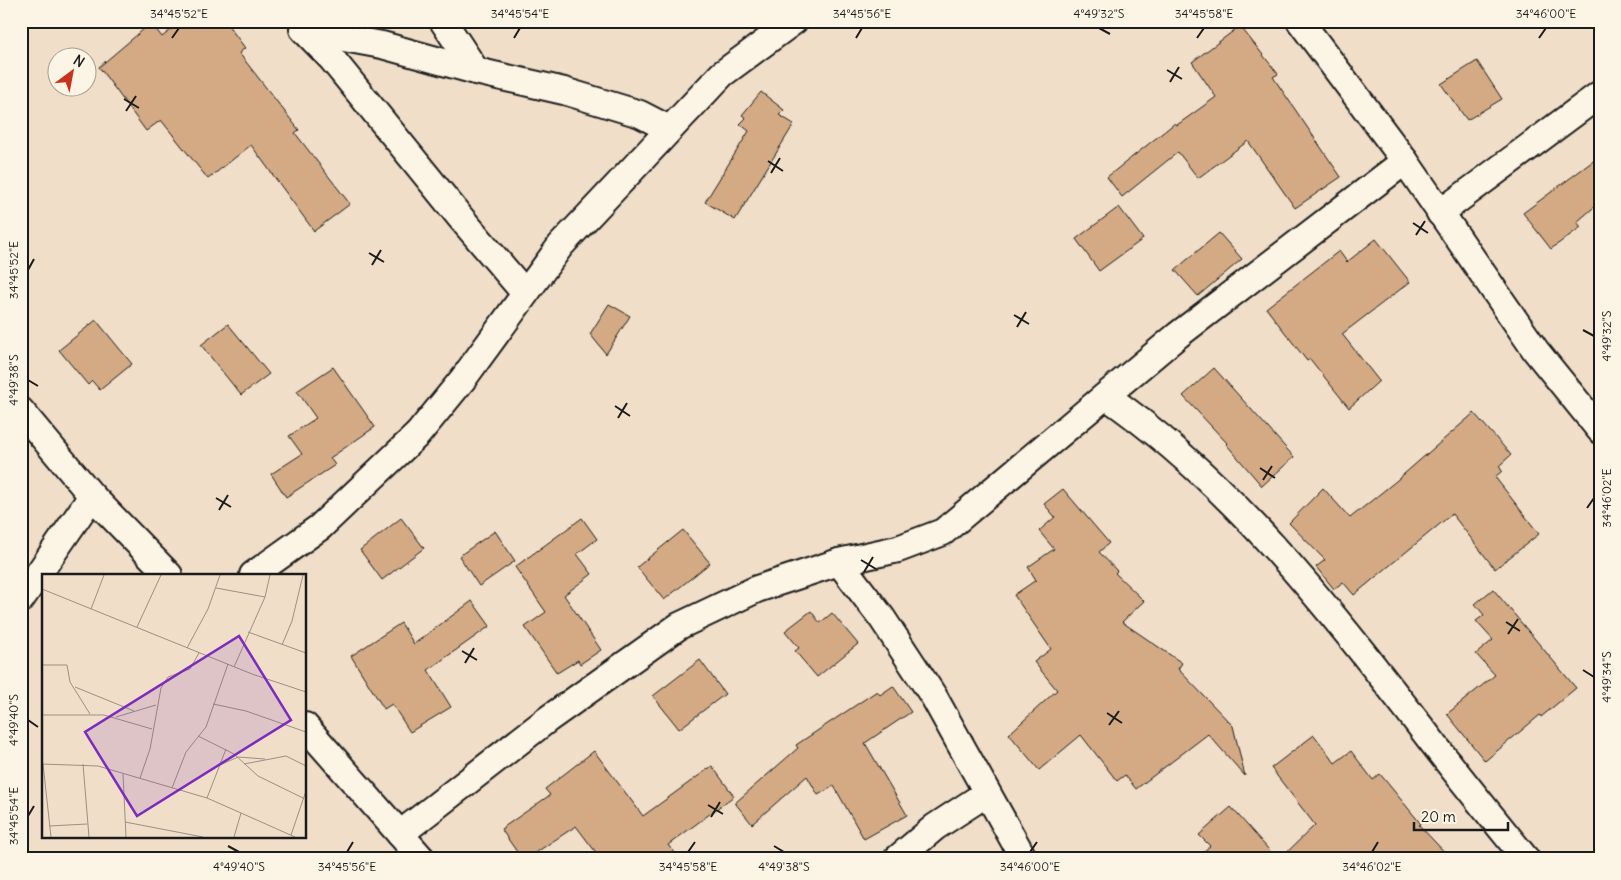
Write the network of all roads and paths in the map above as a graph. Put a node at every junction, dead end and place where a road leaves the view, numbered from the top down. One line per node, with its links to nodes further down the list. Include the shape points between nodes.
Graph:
1 (443, 21): 5 (street)
2 (794, 21): 7 (street, via 722,74)
3 (1300, 21): 8 (street)
4 (301, 26): 5 (street); 10 (street, via 332,59)
5 (476, 71): 7 (street, via 608,104 640,114)
6 (1600, 94): 9 (street)
7 (669, 129): 10 (street, via 561,245)
8 (1405, 161): 9 (street); 11 (street, via 1186,329)
9 (1440, 213): 13 (street, via 1536,351)
10 (524, 292): 17 (street, via 463,379 418,434 320,527)
11 (1106, 396): 15 (street, via 943,532 898,549); 25 (street, via 1178,450 1280,555)
12 (21, 411): 14 (street)
13 (1600, 430)
14 (92, 496): 16 (street); 18 (street)
15 (839, 562): 20 (street, via 882,618 934,697); 21 (street, via 758,589 679,626 548,719)
16 (168, 574)
17 (254, 574)
18 (21, 599)
19 (306, 727): 21 (street)
20 (987, 793): 23 (street, via 935,827); 24 (street)
21 (400, 834): 22 (street)
22 (422, 859)
23 (897, 859)
24 (1024, 859)
25 (1526, 859)

